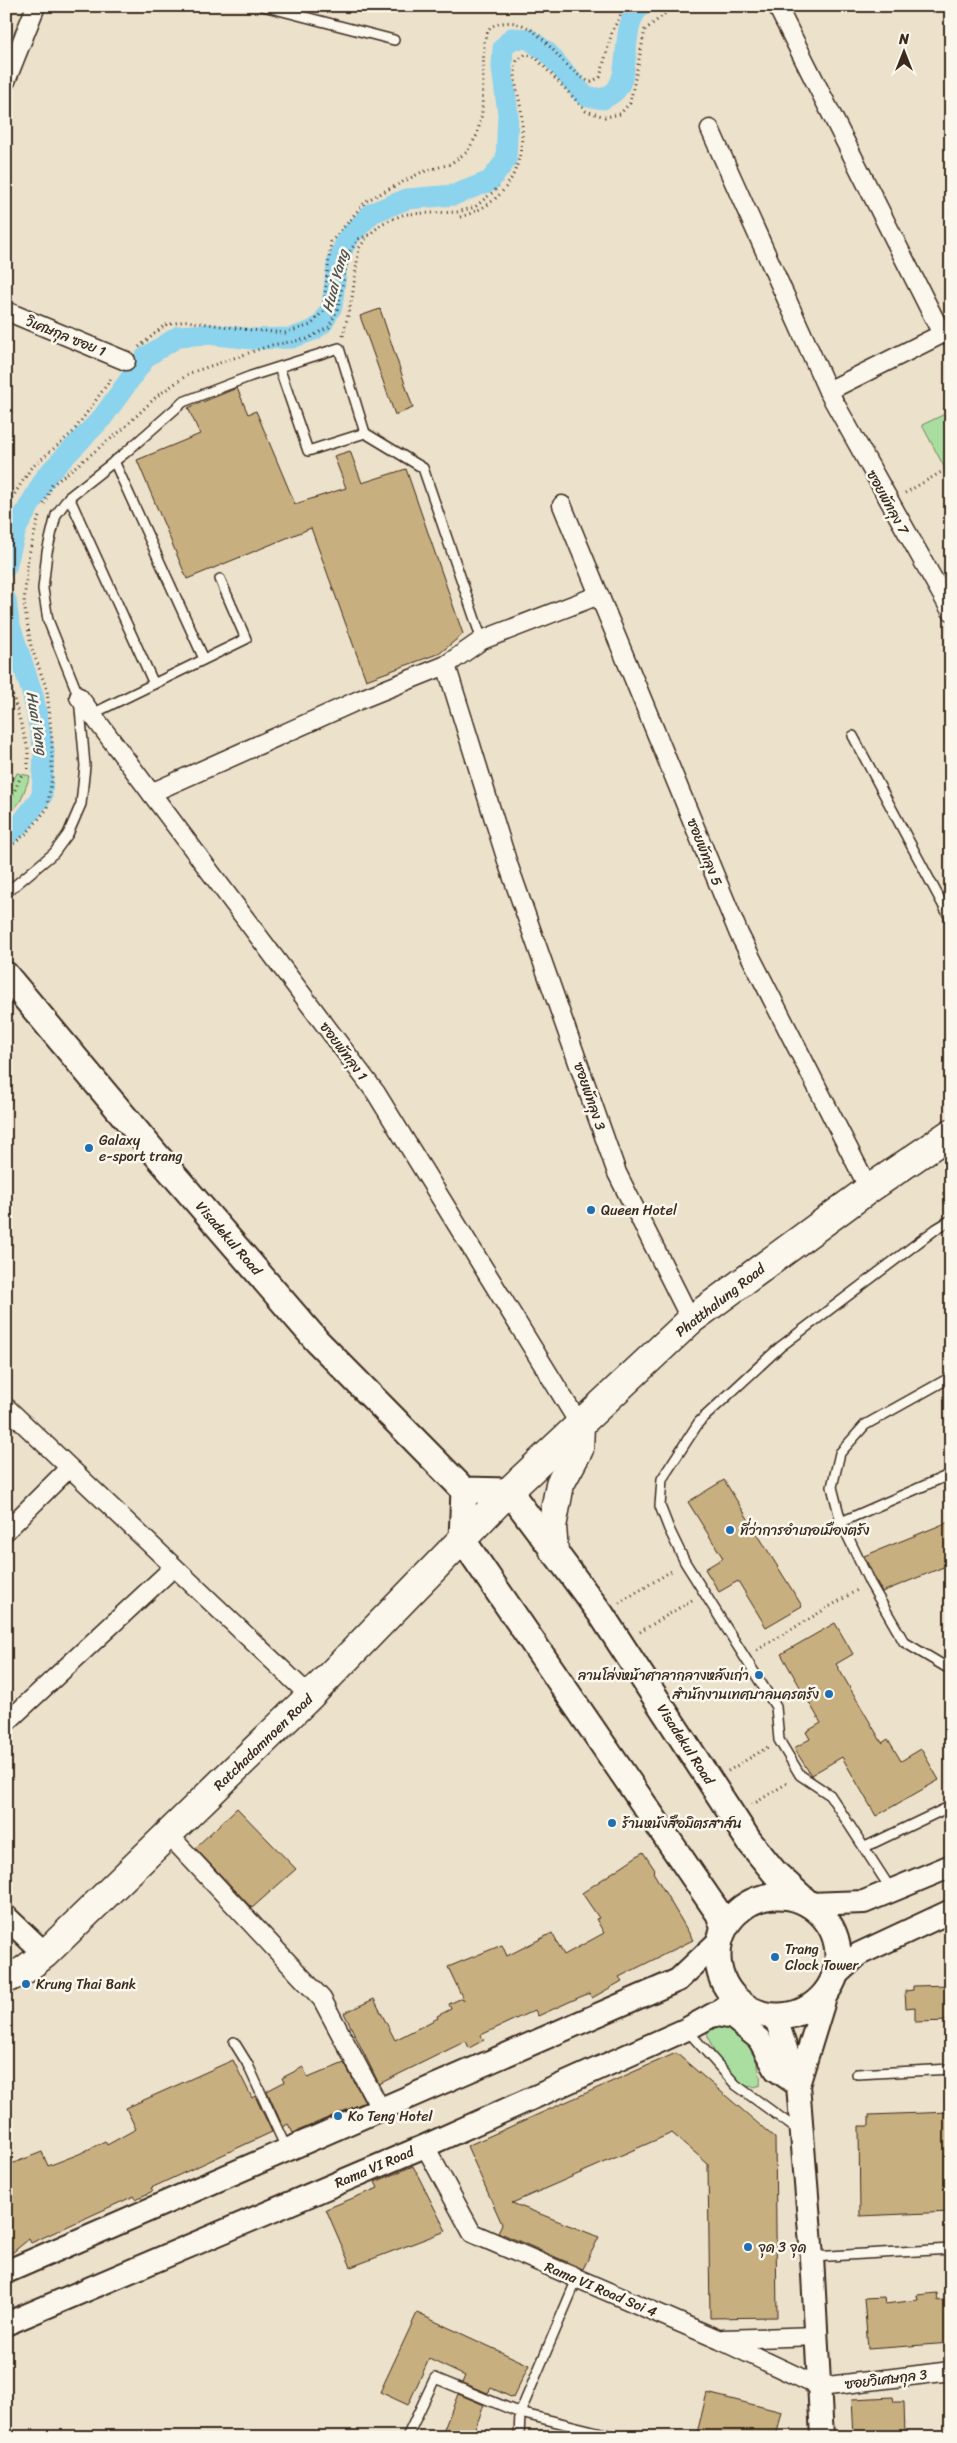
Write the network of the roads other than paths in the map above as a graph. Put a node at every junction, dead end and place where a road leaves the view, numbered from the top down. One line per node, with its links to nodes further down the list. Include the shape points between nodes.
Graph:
1 (36, 6): 5 (street)
2 (263, 6): 4 (lane)
3 (777, 6): 10 (street, via 942,334)
4 (394, 40)
5 (6, 81)
6 (710, 129): 10 (street, ซอยพัทลุง 7)
7 (6, 311): 8 (street, วิเศษกุล ซอย 1)
8 (126, 360)
9 (279, 367): 11 (lane, via 308,451); 11 (lane, via 339,348); 12 (lane, via 183,402)
10 (828, 391): 17 (street, ซอยพัทลุง 7)
11 (365, 433): 18 (lane, via 423,468)
12 (114, 461): 13 (lane); 19 (lane)
13 (69, 497): 21 (lane); 22 (lane, via 56,516 47,552 43,589 48,620)
14 (562, 505): 16 (street, ซอยพัทลุง 5)
15 (220, 579): 19 (lane, via 246,639)
16 (599, 595): 18 (street); 30 (street, ซอยพัทลุง 5, via 739,934)
17 (951, 611)
18 (482, 640): 20 (street)
19 (204, 659): 21 (lane)
20 (446, 665): 25 (street); 32 (street, ซอยพัทลุง 3, via 508,864 617,1173)
21 (154, 684): 23 (lane)
22 (79, 697): 23 (street, ซอยพัทลุง 1); 26 (lane, via 86,766 81,804 68,834 54,853)
23 (92, 714): 25 (street, ซอยพัทลุง 1)
24 (853, 736): 27 (lane)
25 (151, 793): 35 (street, ซอยพัทลุง 1, via 376,1094)
26 (6, 893)
27 (951, 920)
28 (6, 975): 38 (main road, Visadekul Road, via 317,1341)
29 (951, 1133): 30 (main road, Phatthalung Road)
30 (869, 1189): 32 (main road, Phatthalung Road)
31 (951, 1220): 50 (lane, via 780,1347 699,1422 662,1479 660,1506 685,1562 776,1707 779,1740 800,1775 830,1795)
32 (690, 1320): 35 (main road, Phatthalung Road)
33 (951, 1377): 40 (lane, via 865,1425 840,1453 832,1487)
34 (6, 1407): 36 (street)
35 (580, 1425): 39 (main road, Phatthalung Road); 43 (main road, via 579,1449 560,1484 552,1527)
36 (69, 1468): 41 (street); 44 (street)
37 (951, 1474): 40 (lane)
38 (464, 1490): 39 (main road); 42 (main road)
39 (509, 1491): 42 (main road, Ratchadamnoen Road); 43 (main road, Visadekul Road)
40 (841, 1522): 45 (lane, via 870,1583 904,1642)
41 (6, 1531)
42 (462, 1539): 46 (main road, Ratchadamnoen Road); 56 (main road, via 719,1914)
43 (554, 1551): 53 (main road, Visadekul Road, via 601,1614 733,1817 774,1873)
44 (174, 1567): 46 (street); 47 (street)
45 (951, 1670)
46 (310, 1696): 49 (main road, Ratchadamnoen Road)
47 (6, 1723)
48 (951, 1806): 50 (lane)
49 (168, 1834): 57 (main road, Ratchadamnoen Road); 68 (street, via 322,1999)
50 (865, 1847): 52 (lane)
51 (951, 1866): 52 (street)
52 (892, 1891): 53 (street, via 864,1902)
53 (809, 1904): 56 (main road, via 791,1897 771,1896 752,1901 735,1913); 59 (main road, via 824,1917 834,1934 839,1953)
54 (951, 1912): 59 (street, via 859,1954)
55 (6, 1917): 57 (street)
56 (722, 1935): 60 (main road, via 718,1968 725,1986); 68 (street, via 678,1980)
57 (44, 1954): 58 (main road, Ratchadamnoen Road, via 23,1971)
58 (6, 1979)
59 (831, 1984): 62 (main road, via 813,2005 795,2014); 67 (street)
60 (738, 2001): 61 (street, Rama VI Road); 62 (main road, via 755,2012)
61 (717, 2014): 63 (street, Rama VI Road); 67 (street, via 733,2018 759,2039 776,2070)
62 (775, 2016): 67 (street)
63 (687, 2029): 69 (lane, via 736,2085); 70 (street, Rama VI Road)
64 (234, 2042): 71 (lane)
65 (951, 2069): 66 (lane)
66 (857, 2074)
67 (798, 2085): 69 (street)
68 (381, 2110): 71 (street)
69 (802, 2134): 73 (street)
70 (425, 2146): 75 (street, Rama VI Road Soi 4, via 472,2233); 76 (street, Rama VI Road)
71 (287, 2150): 74 (street)
72 (951, 2249): 73 (lane)
73 (812, 2257): 77 (street)
74 (6, 2272)
75 (577, 2278): 78 (street, Rama VI Road Soi 4); 81 (lane)
76 (6, 2324)
77 (818, 2336): 78 (street); 80 (street)
78 (720, 2340): 80 (street, Rama VI Road Soi 4)
79 (951, 2371): 80 (street, ซอยวิเศษกุล 3)
80 (820, 2387): 85 (street)
81 (520, 2413): 82 (lane, via 435,2378); 83 (lane); 84 (lane)
82 (407, 2437)
83 (519, 2437)
84 (618, 2437)
85 (822, 2437)

